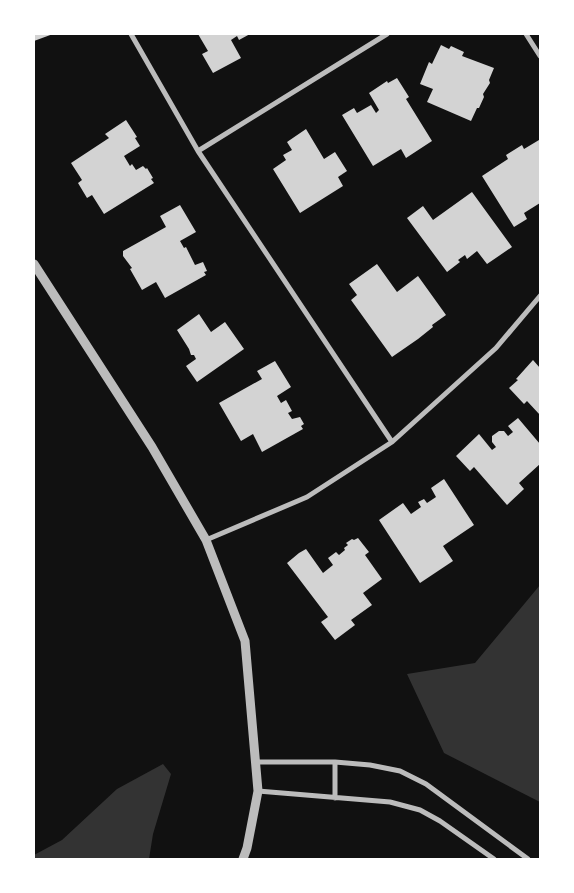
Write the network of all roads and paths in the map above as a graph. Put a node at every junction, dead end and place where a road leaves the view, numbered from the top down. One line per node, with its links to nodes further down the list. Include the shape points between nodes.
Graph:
1 (131, 34): 5 (street)
2 (387, 34): 5 (street)
3 (526, 34): 4 (street)
4 (540, 56)
5 (198, 151): 8 (street)
6 (34, 264): 9 (street, via 152,447)
7 (540, 296): 8 (street, via 496,348)
8 (392, 442): 9 (street, via 307,497)
9 (206, 540): 10 (street, via 245,641)
10 (255, 762): 11 (street); 12 (street)
11 (335, 762): 13 (street); 16 (street, via 400,771 426,784)
12 (258, 792): 13 (street); 14 (street)
13 (335, 798): 15 (street, via 390,802 420,810)
14 (242, 859)
15 (494, 859)
16 (528, 859)

